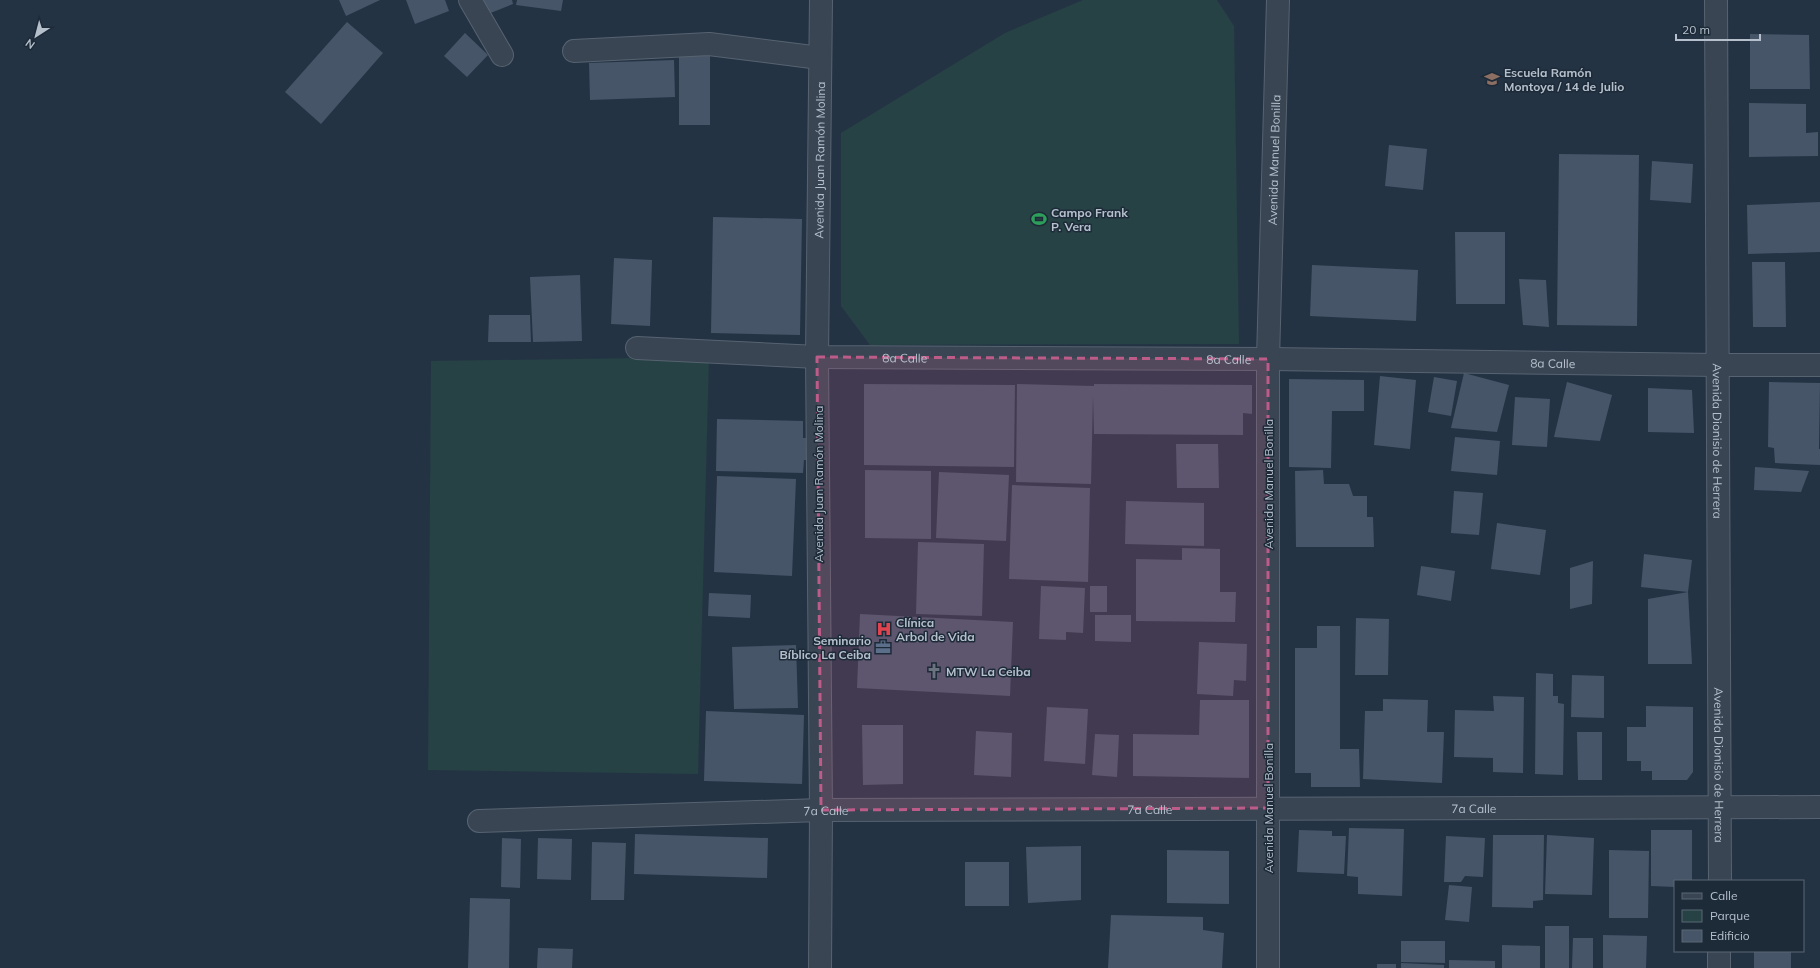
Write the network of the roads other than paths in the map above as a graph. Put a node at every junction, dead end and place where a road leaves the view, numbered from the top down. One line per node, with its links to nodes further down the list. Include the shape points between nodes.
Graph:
1 (470, 0): 6 (street)
2 (820, 0): 7 (street, Avenida Juan Ramón Molina)
3 (1278, 0): 10 (street, Avenida Manuel Bonilla)
4 (1716, 0): 12 (street, Avenida Dionisio de Herrera)
5 (574, 51): 7 (street, via 709,44)
6 (502, 55)
7 (820, 58): 9 (street, Avenida Juan Ramón Molina)
8 (637, 348): 9 (street, 8a Calle)
9 (817, 357): 10 (street, 8a Calle); 16 (street, Avenida Juan Ramón Molina)
10 (1268, 359): 12 (street, 8a Calle); 15 (street, Avenida Manuel Bonilla)
11 (1820, 364): 12 (street, 8a Calle)
12 (1717, 365): 13 (street, Avenida Dionisio de Herrera)
13 (1721, 806): 14 (street, 7a Calle); 15 (street, 7a Calle); 18 (street, Avenida Dionisio de Herrera)
14 (1820, 807)
15 (1268, 808): 16 (street, 7a Calle); 21 (street, Avenida Manuel Bonilla)
16 (821, 810): 17 (street, 7a Calle); 20 (street, Avenida Juan Ramón Molina)
17 (479, 821)
18 (1720, 880)
19 (1719, 952): 22 (street)
20 (820, 968)
21 (1268, 968)
22 (1719, 968)

